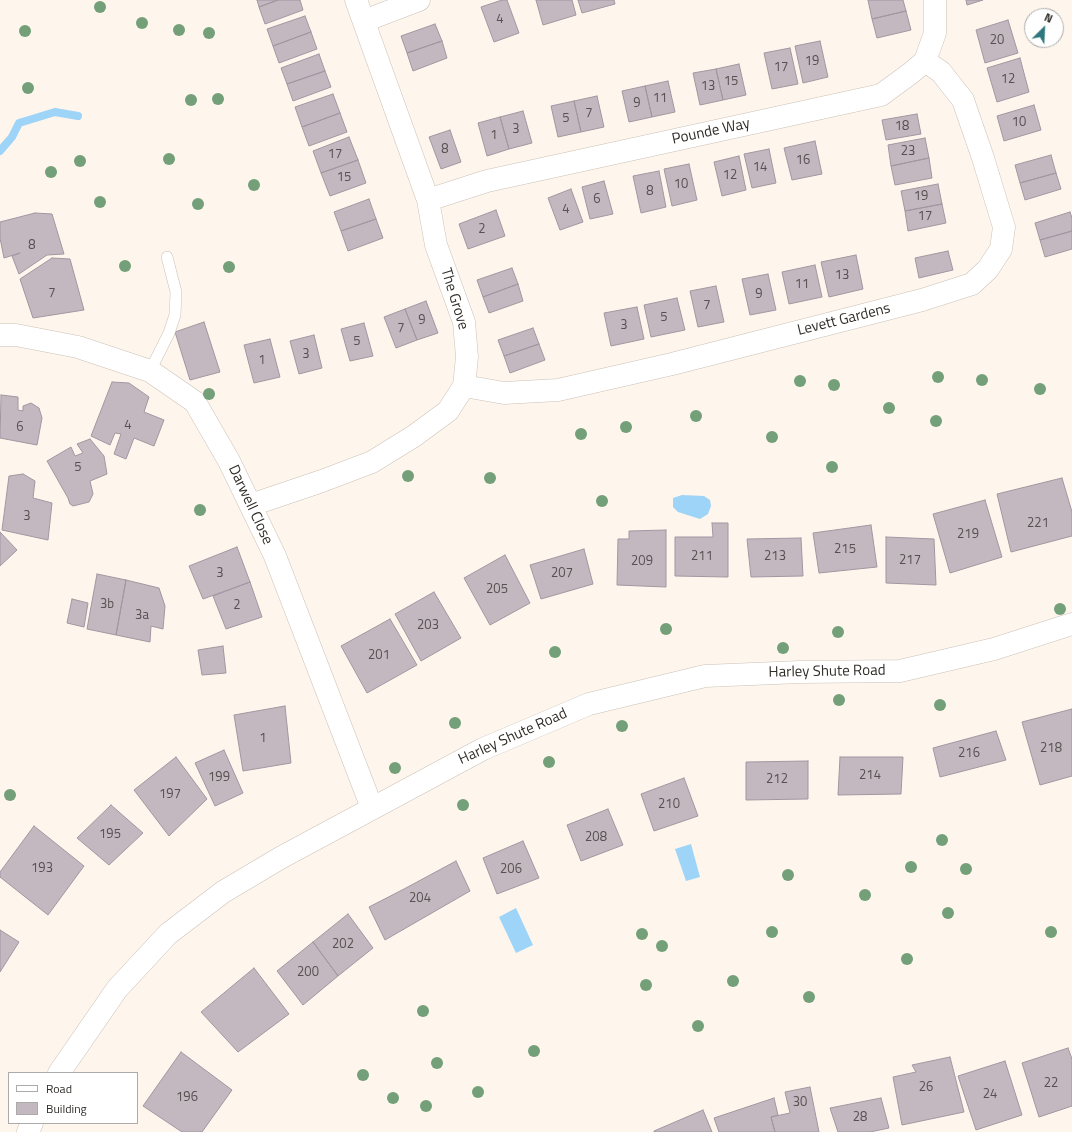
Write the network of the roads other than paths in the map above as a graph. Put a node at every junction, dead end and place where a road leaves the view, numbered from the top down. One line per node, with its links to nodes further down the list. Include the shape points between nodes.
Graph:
1 (356, 0): 4 (street, The Grove)
2 (419, 0): 4 (street)
3 (935, 0): 5 (street, Pounde Way, via 935,33)
4 (364, 21): 6 (street, The Grove)
5 (925, 61): 6 (street, Pounde Way, via 881,95 495,180); 10 (street, Levett Gardens, via 941,72 963,100 1004,227 1001,249 988,269 972,284 915,302 672,364 558,390 504,393)
6 (428, 200): 10 (street, The Grove, via 436,246 464,322 468,357)
7 (167, 257): 9 (lane, via 176,292 175,315)
8 (0, 335): 9 (street, Darwell Close, via 16,335 78,347)
9 (150, 371): 11 (street, Darwell Close, via 195,402 229,461)
10 (464, 386): 11 (street, The Grove, via 448,411 372,462)
11 (250, 506): 13 (street, Darwell Close, via 275,556)
12 (1072, 624): 13 (street, Harley Shute Road, via 994,649 900,671 705,676 589,704 483,749)
13 (372, 808): 14 (street, Harley Shute Road, via 223,892 168,934 117,989)
14 (60, 1072)

